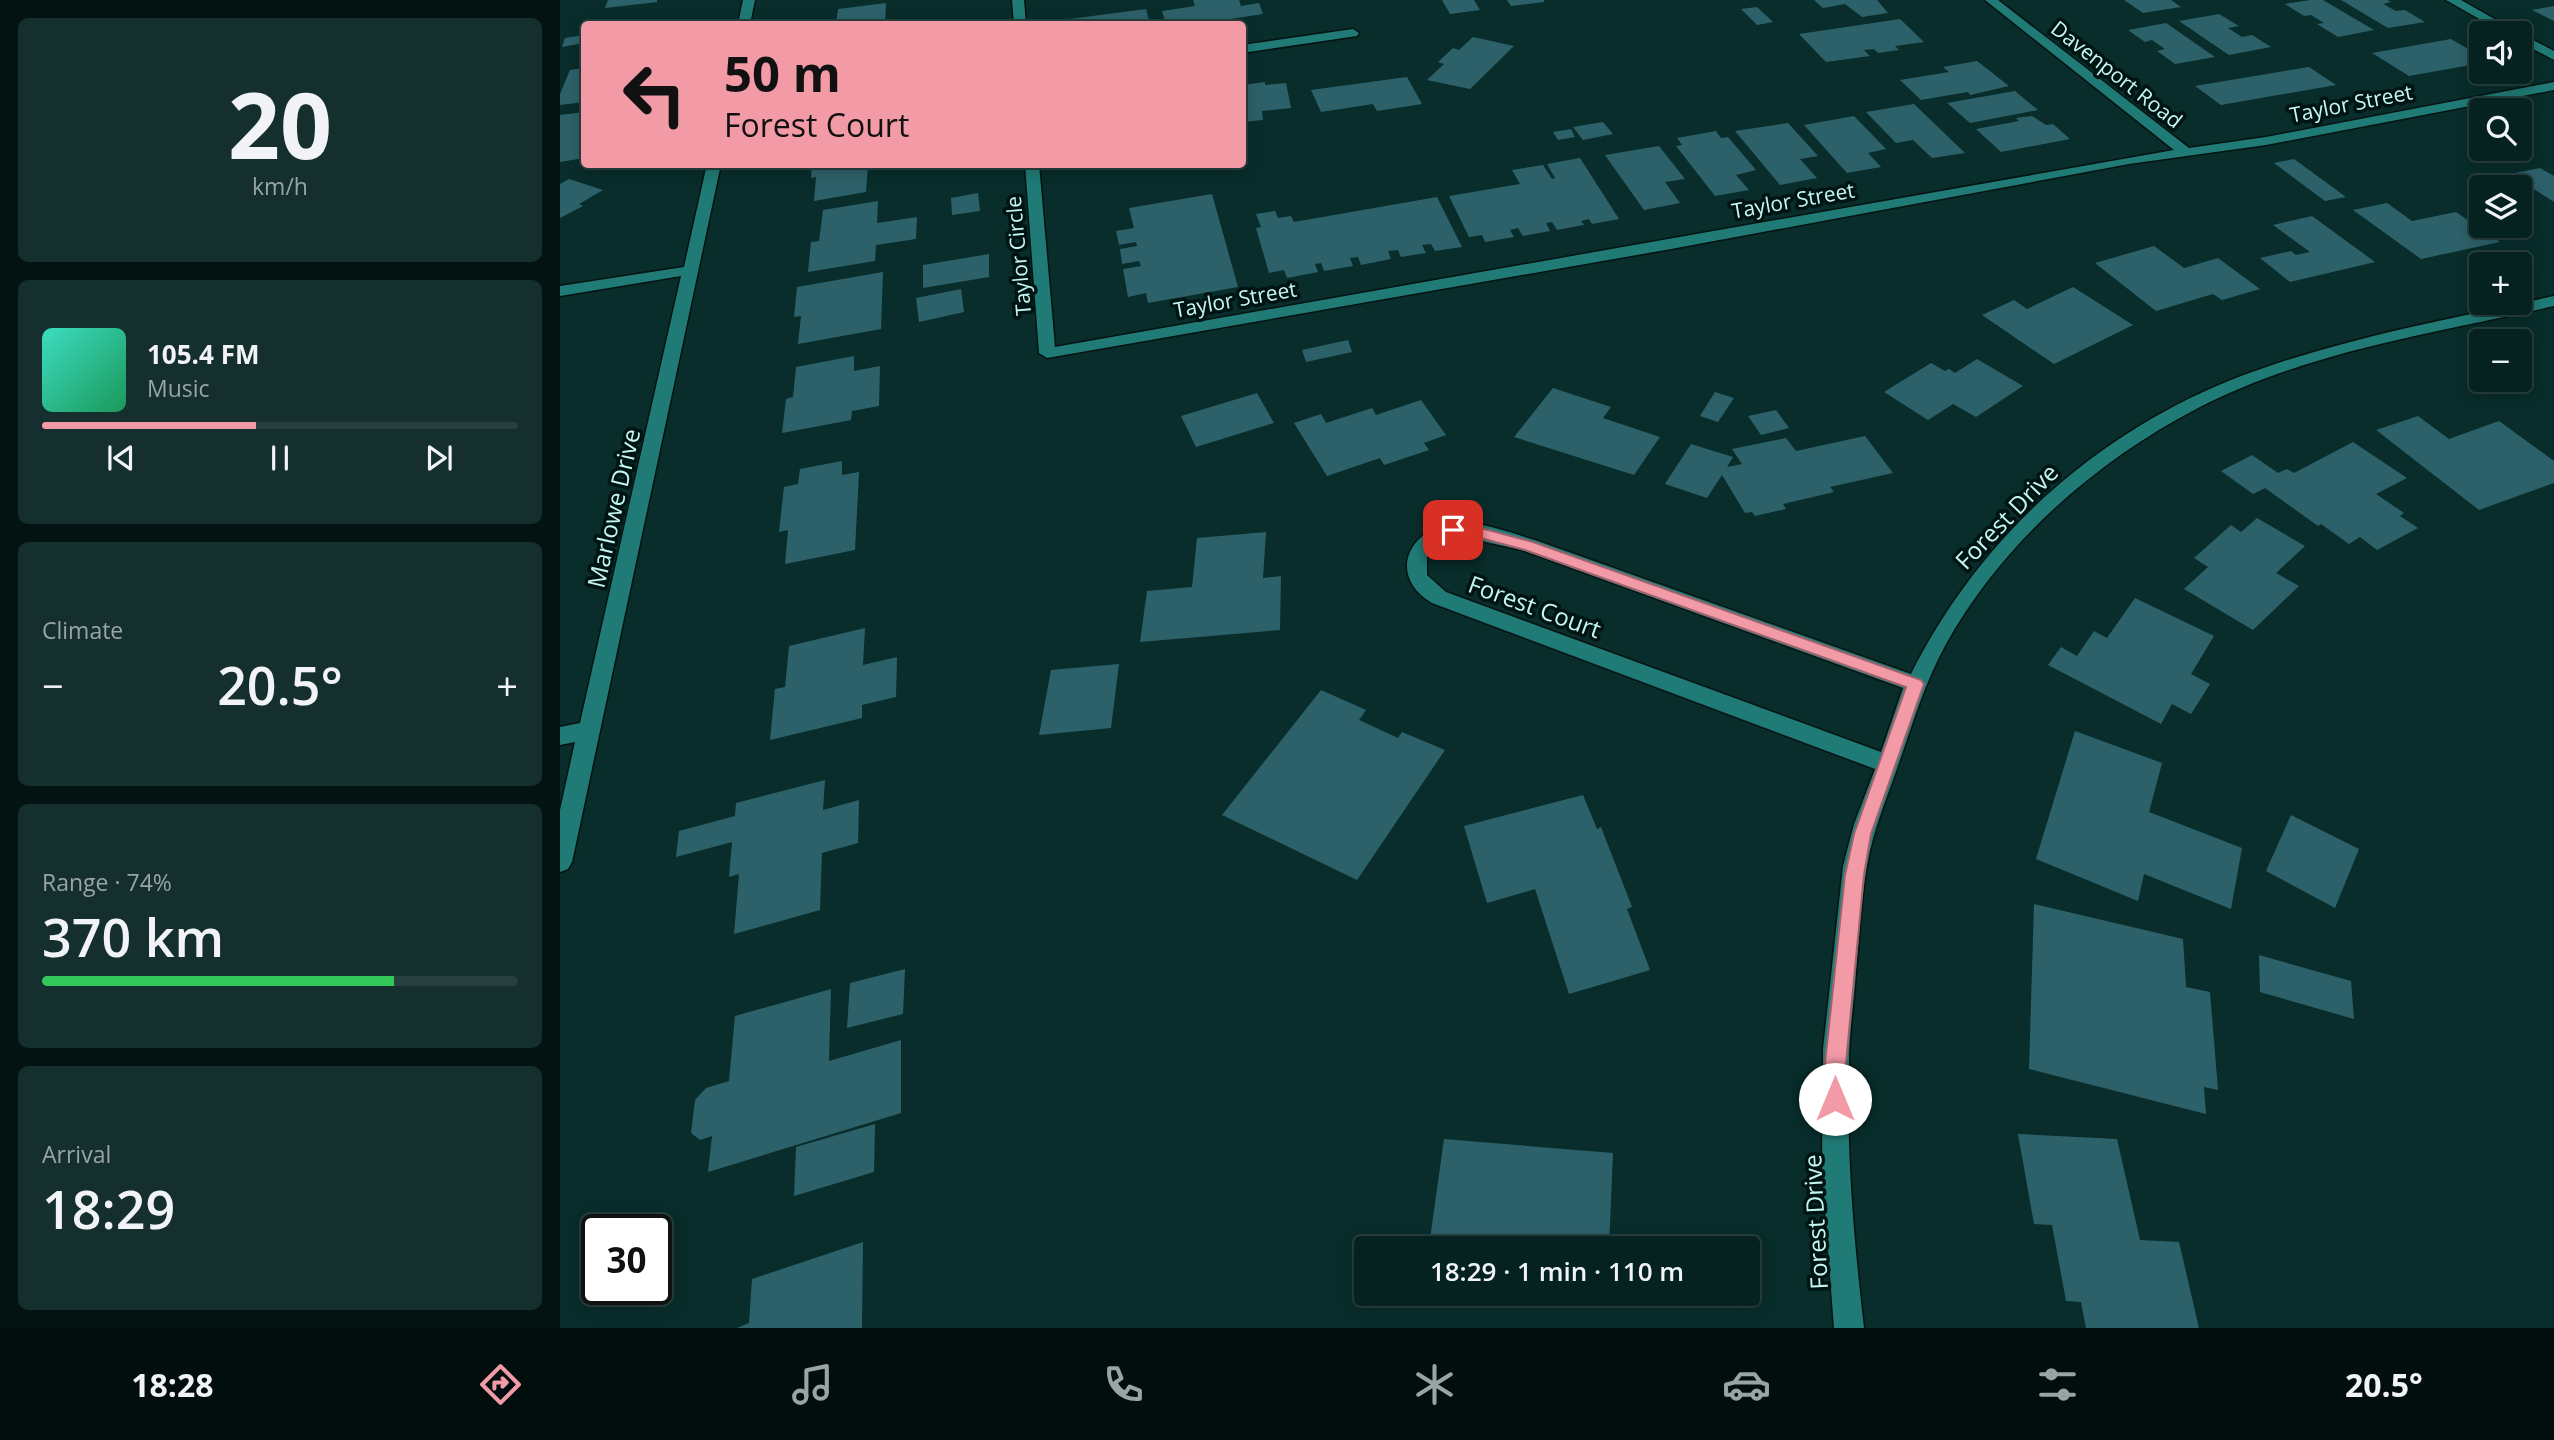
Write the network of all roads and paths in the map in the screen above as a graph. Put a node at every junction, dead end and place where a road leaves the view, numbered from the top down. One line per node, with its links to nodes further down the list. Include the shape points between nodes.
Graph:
1 (749, 0): 5 (street)
2 (1018, 0): 6 (street)
3 (1992, 0): 13 (street, Davenport Road)
4 (2452, 0): 7 (street)
5 (745, 21)
6 (1020, 21)
7 (2491, 21)
8 (1353, 33): 10 (street)
9 (2532, 43): 11 (street)
10 (1246, 48)
11 (2554, 55)
12 (2554, 86): 13 (street, Taylor Street)
13 (2186, 152): 19 (street, Taylor Street, via 1047,353)
14 (713, 168): 16 (street, Marlowe Drive)
15 (1032, 168): 19 (street, Taylor Circle)
16 (691, 270): 17 (street); 21 (street, Marlowe Drive)
17 (560, 291)
18 (2554, 300): 20 (street, Forest Drive, via 2323,354 2194,403 2139,434 2043,507 1984,570)
19 (1047, 345)
20 (1916, 684): 23 (street, Forest Drive); 23 (street, Forest Court, via 1528,545 1477,532 1453,530 1433,536 1415,557 1419,577 1432,594 1457,606)
21 (589, 730): 22 (street); 24 (street, Marlowe Drive)
22 (560, 736)
23 (1888, 764): 25 (street, Forest Drive, via 1863,834 1851,895 1835,1073 1840,1253)
24 (560, 862)
25 (1849, 1328)

